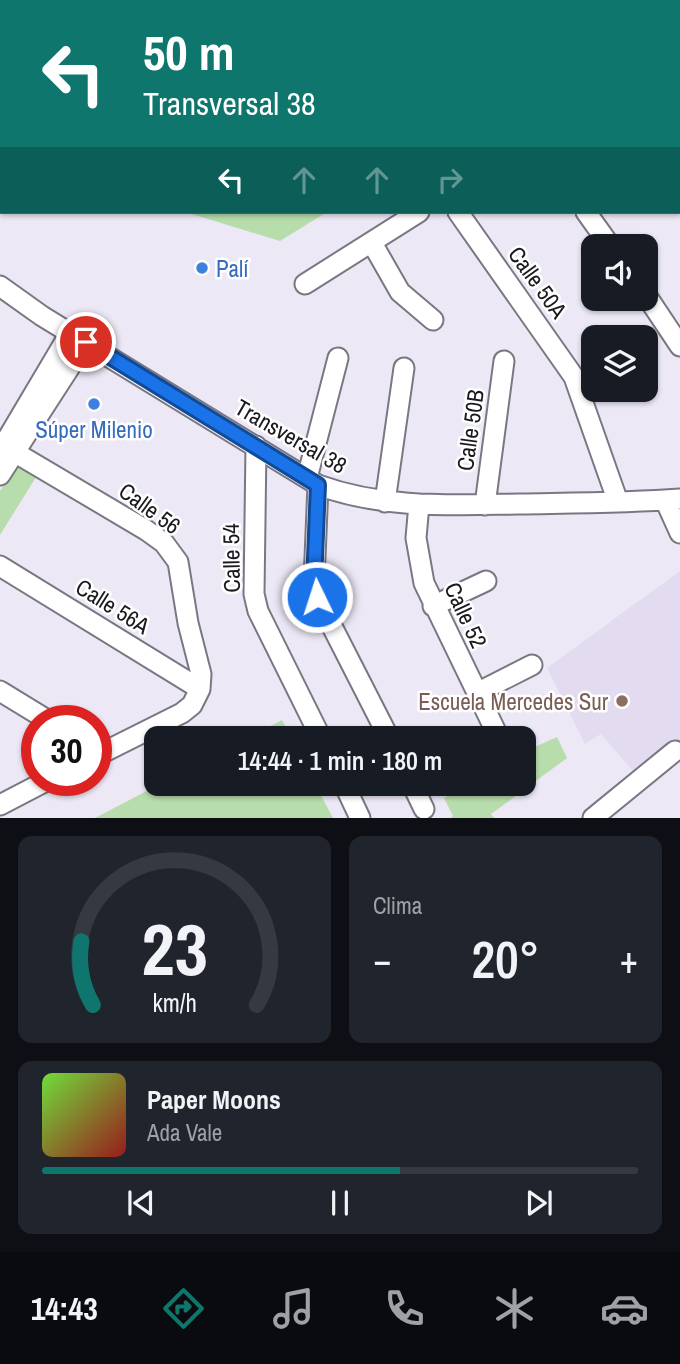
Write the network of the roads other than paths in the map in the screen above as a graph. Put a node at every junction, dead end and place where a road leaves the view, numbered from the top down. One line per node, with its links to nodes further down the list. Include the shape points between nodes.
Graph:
1 (416, 214): 5 (street)
2 (459, 214): 21 (street, Calle 50A, via 574,377)
3 (587, 214): 4 (street)
4 (602, 234)
5 (372, 243): 6 (street); 9 (street, via 400,292)
6 (305, 285)
7 (0, 286): 10 (street, Transversal 38)
8 (657, 311): 11 (street)
9 (433, 320)
10 (78, 337): 15 (street, Transversal 38); 16 (street)
11 (680, 346)
12 (338, 358): 18 (street)
13 (504, 361): 23 (street, Calle 50B)
14 (404, 368): 20 (street)
15 (256, 446): 18 (street, Transversal 38); 33 (street, Calle 54, via 254,594 258,611)
16 (6, 450): 17 (street); 29 (street, Calle 56, via 164,543 178,562 183,579)
17 (0, 475)
18 (313, 481): 20 (street, Transversal 38, via 343,494); 34 (street, via 317,597)
19 (673, 500): 21 (street, Transversal 38); 24 (street)
20 (385, 502): 22 (street, Transversal 38)
21 (618, 502): 23 (street, Transversal 38)
22 (419, 504): 23 (street, Transversal 38); 27 (street, Calle 52, via 418,560)
23 (485, 505)
24 (680, 533)
25 (0, 566): 29 (street, Calle 56A)
26 (486, 581): 27 (street)
27 (433, 606): 31 (street, Calle 52)
28 (532, 665): 31 (street)
29 (200, 689): 36 (street, via 182,713)
30 (0, 691): 32 (street)
31 (477, 693): 35 (street, Calle 52)
32 (23, 705)
33 (315, 726)
34 (382, 726)
35 (493, 726)
36 (112, 746)
37 (675, 751): 44 (street)
38 (21, 794): 41 (street)
39 (350, 796): 43 (street)
40 (418, 796): 42 (street)
41 (0, 805)
42 (424, 809)
43 (360, 818)
44 (593, 818)

